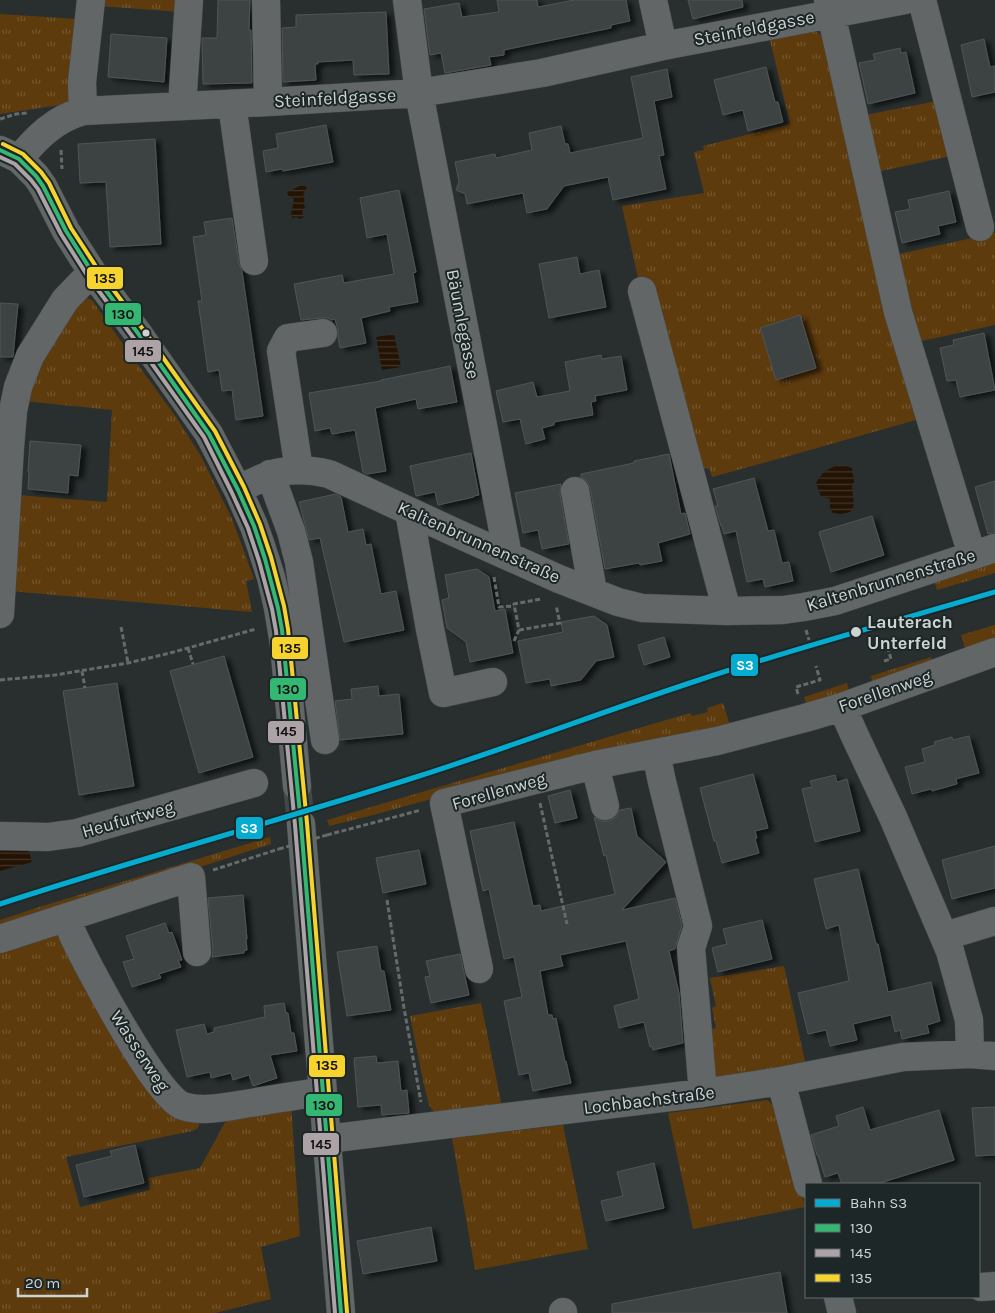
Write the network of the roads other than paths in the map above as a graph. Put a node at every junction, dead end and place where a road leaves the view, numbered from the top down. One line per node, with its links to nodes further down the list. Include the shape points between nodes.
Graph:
1 (90, 0): 14 (street, via 82,82)
2 (189, 0): 13 (street)
3 (266, 0): 11 (street)
4 (407, 0): 10 (street, Bäumlegasse)
5 (653, 0): 9 (street)
6 (905, 0): 8 (street, Steinfeldgasse)
7 (922, 0): 16 (street)
8 (830, 7): 9 (street, Steinfeldgasse); 26 (street, via 898,312)
9 (663, 46): 10 (street, Steinfeldgasse, via 542,73)
10 (419, 93): 11 (street, Steinfeldgasse); 27 (street, Bäumlegasse)
11 (268, 102): 12 (street, Steinfeldgasse)
12 (232, 104): 13 (street, Steinfeldgasse); 17 (street)
13 (182, 106): 14 (street, Steinfeldgasse)
14 (83, 111): 15 (street, Steinfeldgasse, via 64,118)
15 (10, 154): 18 (street, via 43,186)
16 (980, 227)
17 (254, 260)
18 (92, 272): 23 (street, via 193,410); 28 (street, via 65,300 30,356 18,387 13,411)
19 (642, 291): 30 (street)
20 (322, 333): 21 (street, via 288,338 281,352)
21 (299, 470): 22 (street, Kaltenbrunnenstraße); 25 (street, Kaltenbrunnenstraße, via 329,474)
22 (270, 474): 23 (street, Kaltenbrunnenstraße); 35 (street, via 299,562)
23 (238, 490): 39 (street, via 263,551 278,608)
24 (575, 491): 29 (street)
25 (409, 511): 27 (street, Kaltenbrunnenstraße); 33 (street, via 443,694)
26 (984, 552): 30 (street, Kaltenbrunnenstraße, via 835,601 788,609)
27 (501, 553): 29 (street, Kaltenbrunnenstraße, via 556,587)
28 (1, 580): 31 (street)
29 (593, 592): 30 (street, Kaltenbrunnenstraße, via 642,608)
30 (727, 611)
31 (0, 614)
32 (995, 652): 34 (street, Forellenweg)
33 (492, 682)
34 (842, 707): 36 (street, Forellenweg, via 741,735); 45 (street, Lochbachstraße)
35 (325, 740)
36 (656, 753): 37 (street, Forellenweg); 52 (street, via 698,926 691,948)
37 (595, 765): 40 (street); 48 (street, Forellenweg, via 444,803)
38 (254, 783): 42 (street, Heufurtweg, via 77,834)
39 (297, 786)
40 (605, 806)
41 (301, 824): 51 (street)
42 (0, 836)
43 (67, 917): 46 (street); 47 (street, via 191,876); 51 (street, Wasserweg, via 103,993 150,1072 181,1106 220,1108)
44 (995, 921): 45 (street)
45 (945, 936): 49 (street, Lochbachstraße)
46 (0, 939)
47 (197, 952)
48 (479, 969)
49 (982, 1055): 50 (street, Lochbachstraße, via 903,1057)
50 (780, 1081): 52 (street, Lochbachstraße); 54 (street)
51 (322, 1092): 53 (street)
52 (703, 1093): 53 (street, Lochbachstraße)
53 (327, 1139): 56 (street)
54 (808, 1183)
55 (838, 1298): 57 (street)
56 (341, 1313)
57 (842, 1313)

